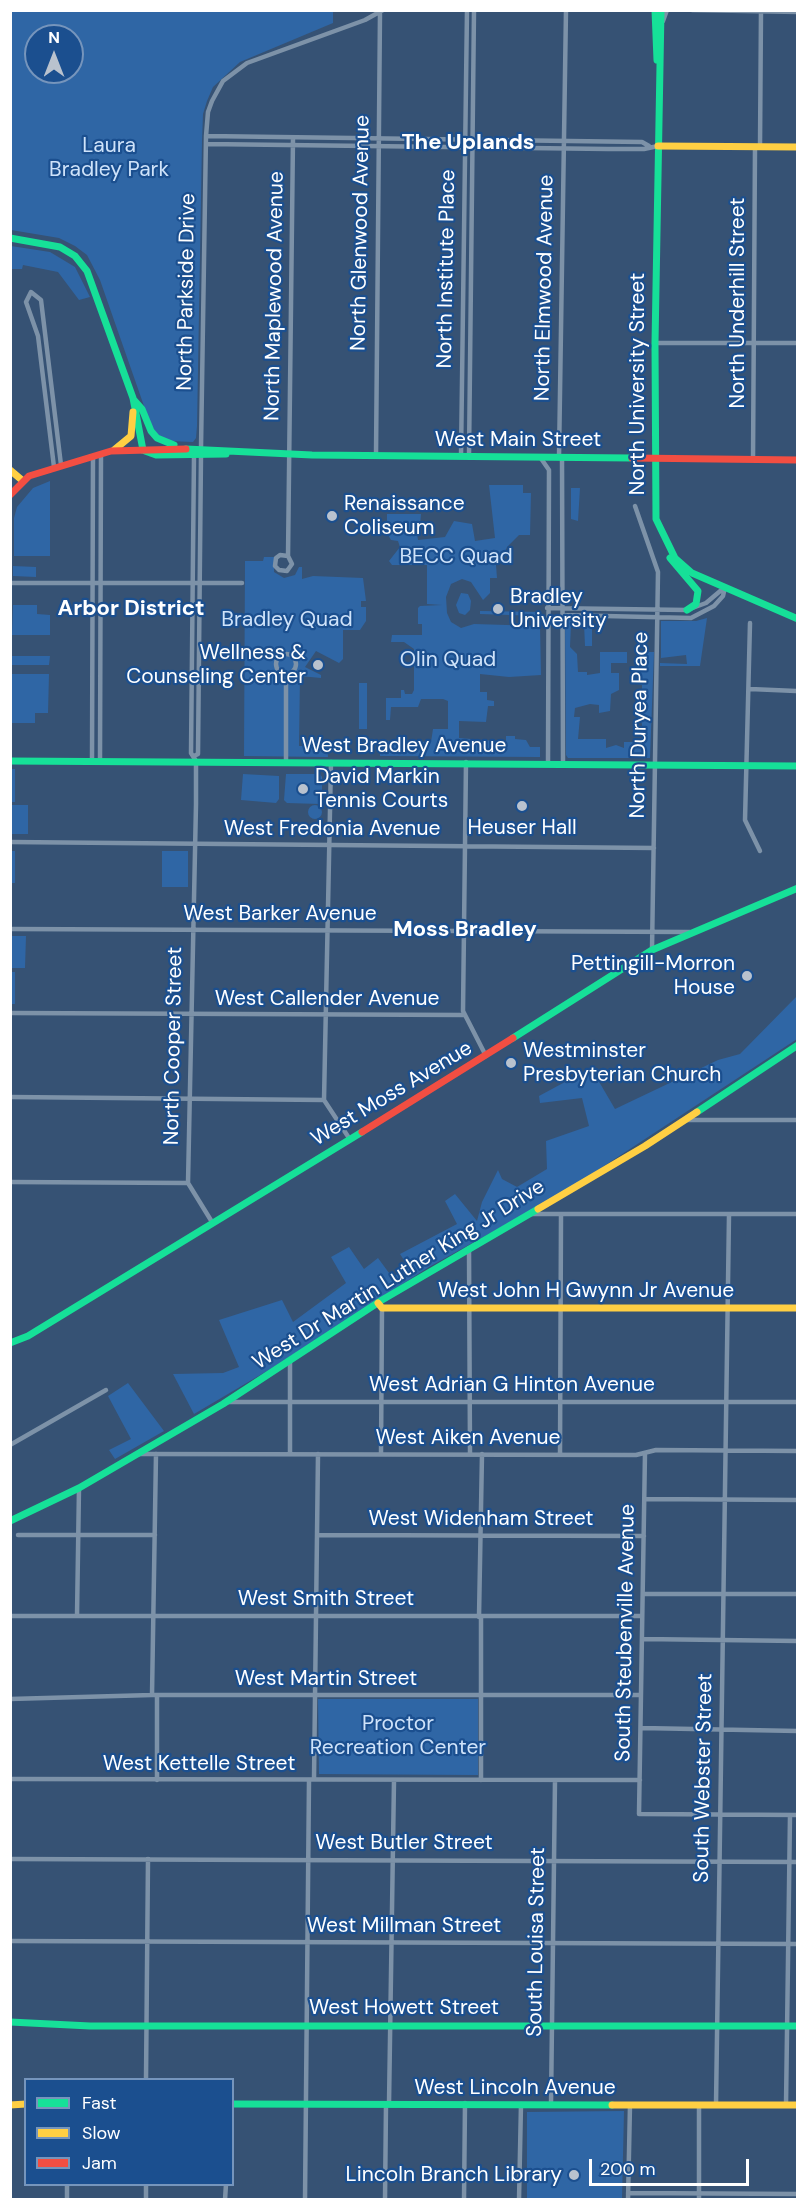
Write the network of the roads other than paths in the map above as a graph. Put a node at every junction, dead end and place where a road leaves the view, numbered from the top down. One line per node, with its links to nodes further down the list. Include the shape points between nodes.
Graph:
1 (466, 10): 15 (street, North Institute Place)
2 (474, 10): 15 (street, North Institute Place)
3 (566, 10): 16 (street, North Elmwood Avenue)
4 (667, 10): 10 (street)
5 (692, 10): 8 (street)
6 (382, 11): 12 (street, North Parkside Drive, via 233,71 212,101); 14 (street, North Glenwood Avenue)
7 (657, 11): 10 (main road, North University Street); 11 (main road, North University Street)
8 (761, 11): 9 (street); 22 (street, North Underhill Street)
9 (798, 12)
10 (662, 32): 11 (main road, North University Street)
11 (659, 68): 20 (main road, North University Street)
12 (206, 136): 13 (street); 17 (street, North Parkside Drive)
13 (293, 138): 14 (street); 18 (street, North Maplewood Avenue)
14 (379, 138): 15 (street); 19 (street, North Glenwood Avenue)
15 (468, 139): 16 (street); 21 (street, North Institute Place); 24 (street, North Institute Place)
16 (563, 141): 20 (street, via 642,142); 25 (street, North Elmwood Avenue)
17 (206, 144): 18 (street); 34 (street, North Parkside Drive)
18 (293, 145): 19 (street); 35 (street, North Maplewood Avenue)
19 (379, 146): 21 (street); 37 (street, North Glenwood Avenue)
20 (654, 146): 22 (main road); 25 (street, via 644,150); 27 (main road, North University Street)
21 (465, 147): 24 (street); 38 (street, North Institute Place)
22 (758, 147): 23 (main road); 28 (street, North Underhill Street)
23 (798, 147)
24 (471, 148): 25 (street); 38 (street, North Institute Place)
25 (563, 149): 40 (street, North Elmwood Avenue)
26 (10, 238): 30 (main road, via 58,247 84,266)
27 (655, 343): 28 (street); 41 (main road, North University Street)
28 (753, 343): 29 (street); 42 (street, North Underhill Street)
29 (798, 343)
30 (133, 398): 31 (main road, via 157,438); 32 (main road); 33 (main road, via 131,436)
31 (183, 448): 32 (main road, West Main Street); 34 (main road, West Main Street)
32 (143, 450): 33 (main road, West Main Street); 34 (main road, West Main Street, via 156,455)
33 (111, 452): 36 (main road, West Main Street)
34 (198, 453): 35 (main road, West Main Street); 51 (street, North Cooper Street); 52 (street, North Cooper Street)
35 (290, 454): 37 (main road, West Main Street); 50 (street, North Maplewood Avenue)
36 (97, 455): 44 (main road, West Main Street); 54 (street); 55 (street)
37 (376, 455): 38 (main road, West Main Street)
38 (465, 456): 39 (main road, West Main Street)
39 (540, 457): 40 (main road, West Main Street); 58 (street, via 549,470)
40 (561, 457): 41 (main road, West Main Street); 59 (street, North Elmwood Avenue)
41 (654, 457): 42 (main road, West Main Street); 49 (main road, North University Street, via 654,507)
42 (753, 460): 43 (main road, West Main Street)
43 (798, 460)
44 (58, 466): 44 (street, via 41,300 31,292 26,302 38,336); 46 (main road, West Main Street)
45 (10, 470): 46 (main road)
46 (18, 483): 47 (main road)
47 (10, 495)
48 (635, 506): 60 (street, North Duryea Place, via 658,566)
49 (668, 546): 57 (main road, North University Street, via 692,573); 61 (main road, via 668,556 698,591 696,604)
50 (288, 556)
51 (192, 582): 52 (street); 55 (street); 69 (street, North Cooper Street, via 191,753)
52 (200, 582): 56 (street); 69 (street, North Cooper Street)
53 (10, 583): 54 (street)
54 (94, 583): 55 (street); 71 (street)
55 (102, 583): 71 (street)
56 (243, 583)
57 (725, 587): 61 (street, via 706,603); 63 (street, via 718,602 700,615); 64 (main road, North University Street)
58 (548, 608): 59 (street); 75 (street)
59 (562, 608): 60 (street); 62 (street, North Elmwood Avenue)
60 (658, 610): 61 (street); 63 (street, North Duryea Place)
61 (687, 610)
62 (562, 615): 63 (street); 76 (street, North Elmwood Avenue)
63 (658, 617): 77 (street, North Duryea Place)
64 (798, 619)
65 (750, 623): 67 (street)
66 (286, 674): 66 (street, via 296,665 285,654 279,656 276,664); 72 (street)
67 (750, 689): 68 (street); 78 (street)
68 (796, 692)
69 (195, 758): 71 (main road, West Bradley Avenue); 72 (main road, West Bradley Avenue); 81 (street, North Cooper Street)
70 (10, 761): 71 (main road, West Bradley Avenue)
71 (96, 761)
72 (286, 761): 73 (main road, West Bradley Avenue)
73 (331, 762): 74 (main road, West Bradley Avenue); 82 (street)
74 (466, 762): 75 (main road, West Bradley Avenue); 83 (street)
75 (548, 763): 76 (main road, West Bradley Avenue)
76 (563, 763): 77 (main road, West Bradley Avenue)
77 (655, 763): 78 (main road, West Bradley Avenue); 84 (street, North Duryea Place)
78 (747, 764): 79 (main road, West Bradley Avenue); 85 (street, via 745,825)
79 (798, 766)
80 (10, 842): 81 (street, West Fredonia Avenue)
81 (194, 844): 82 (street, West Fredonia Avenue); 88 (street, North Cooper Street)
82 (330, 846): 83 (street, West Fredonia Avenue); 89 (street)
83 (465, 846): 84 (street, West Fredonia Avenue); 90 (street)
84 (654, 848): 91 (street, North Duryea Place)
85 (760, 851)
86 (798, 888): 92 (main road, West Moss Avenue)
87 (10, 928): 88 (street, West Barker Avenue)
88 (194, 930): 89 (street, West Barker Avenue); 95 (street, North Cooper Street)
89 (329, 930): 90 (street, West Barker Avenue); 97 (street)
90 (464, 931): 91 (street, West Barker Avenue); 96 (street)
91 (652, 932): 92 (street, West Barker Avenue); 93 (street, North Duryea Place)
92 (693, 932): 93 (main road, West Moss Avenue)
93 (652, 950): 99 (main road, West Moss Avenue)
94 (10, 1013): 95 (street, West Callender Avenue)
95 (191, 1015): 97 (street, West Callender Avenue); 101 (street, North Cooper Street)
96 (464, 1015): 97 (street, West Callender Avenue); 99 (street)
97 (327, 1016): 102 (street)
98 (798, 1045): 103 (main road, West Dr Martin Luther King Jr Drive)
99 (486, 1056): 105 (main road, West Moss Avenue)
100 (10, 1097): 101 (street)
101 (189, 1098): 102 (street); 107 (street, North Cooper Street)
102 (324, 1100): 105 (street)
103 (686, 1120): 104 (street); 108 (main road, West Dr Martin Luther King Jr Drive)
104 (798, 1120)
105 (349, 1138): 112 (main road, West Moss Avenue)
106 (10, 1182): 107 (street)
107 (188, 1183): 112 (street)
108 (529, 1214): 109 (street); 113 (main road, West Dr Martin Luther King Jr Drive)
109 (561, 1214): 111 (street); 117 (street)
110 (798, 1214): 111 (street)
111 (729, 1215): 115 (street, South Webster Street)
112 (212, 1222): 119 (main road, West Moss Avenue)
113 (469, 1248): 114 (main road, West Dr Martin Luther King Jr Drive); 116 (street)
114 (380, 1305): 116 (main road, West John H Gwynn Jr Avenue); 120 (main road, West Dr Martin Luther King Jr Drive); 122 (street)
115 (728, 1307): 117 (main road, West John H Gwynn Jr Avenue); 118 (main road, West John H Gwynn Jr Avenue); 127 (street, South Webster Street)
116 (470, 1308): 117 (main road, West John H Gwynn Jr Avenue); 123 (street)
117 (560, 1308): 124 (street)
118 (798, 1308)
119 (10, 1343)
120 (290, 1359): 125 (main road, West Dr Martin Luther King Jr Drive); 126 (street)
121 (106, 1390): 129 (street)
122 (381, 1401): 123 (street, West Adrian G Hinton Avenue); 126 (street, West Adrian G Hinton Avenue); 135 (street)
123 (470, 1401): 124 (street, West Adrian G Hinton Avenue); 136 (street)
124 (560, 1401): 127 (street, West Adrian G Hinton Avenue); 140 (street)
125 (225, 1402): 126 (street, West Adrian G Hinton Avenue); 138 (main road, West Dr Martin Luther King Jr Drive)
126 (290, 1402): 134 (street)
127 (727, 1402): 128 (street, West Adrian G Hinton Avenue); 130 (street, South Webster Street)
128 (798, 1402)
129 (10, 1445)
130 (726, 1451): 131 (street, West Aiken Avenue); 132 (street, West Aiken Avenue); 143 (street, South Webster Street)
131 (798, 1451)
132 (645, 1453): 140 (street, West Aiken Avenue); 142 (street, South Steubenville Avenue)
133 (156, 1454): 134 (street, West Aiken Avenue); 138 (street, West Aiken Avenue); 148 (street)
134 (290, 1454): 139 (street, West Aiken Avenue)
135 (381, 1454): 136 (street, West Aiken Avenue); 139 (street, West Aiken Avenue)
136 (470, 1454): 137 (street, West Aiken Avenue)
137 (482, 1454): 140 (street, West Aiken Avenue); 150 (street)
138 (138, 1455): 141 (main road, West Dr Martin Luther King Jr Drive)
139 (318, 1455): 149 (street)
140 (560, 1455)
141 (79, 1488): 145 (main road, West Dr Martin Luther King Jr Drive); 146 (street)
142 (645, 1499): 143 (street); 151 (street, South Steubenville Avenue)
143 (725, 1500): 144 (street); 152 (street, South Webster Street)
144 (798, 1500)
145 (10, 1521)
146 (78, 1534): 147 (street); 148 (street); 157 (street)
147 (18, 1535)
148 (155, 1535): 155 (street)
149 (318, 1535): 150 (street, West Widenham Street); 158 (street)
150 (481, 1535): 151 (street, West Widenham Street); 160 (street)
151 (644, 1536): 153 (street, South Steubenville Avenue)
152 (723, 1593): 153 (street); 154 (street); 162 (street, South Webster Street)
153 (643, 1594): 159 (street, South Steubenville Avenue)
154 (798, 1594)
155 (154, 1615): 157 (street, West Smith Street); 158 (street, West Smith Street); 164 (street)
156 (10, 1616): 157 (street, West Smith Street)
157 (77, 1616)
158 (315, 1616): 160 (street, West Smith Street); 165 (street)
159 (642, 1616): 160 (street, West Smith Street); 161 (street, South Steubenville Avenue)
160 (480, 1617): 167 (street)
161 (642, 1639): 162 (street); 166 (street, South Steubenville Avenue)
162 (722, 1640): 163 (street); 170 (street, South Webster Street)
163 (798, 1641)
164 (155, 1695): 165 (street, West Martin Street); 168 (street, West Martin Street); 173 (street)
165 (315, 1695): 167 (street, West Martin Street); 174 (street)
166 (641, 1695): 167 (street, West Martin Street); 169 (street, South Steubenville Avenue)
167 (481, 1696): 176 (street)
168 (10, 1699)
169 (641, 1728): 170 (street); 178 (street, South Steubenville Avenue)
170 (721, 1728): 171 (street); 179 (street, South Webster Street)
171 (798, 1731)
172 (10, 1779): 173 (street, West Kettelle Street)
173 (157, 1780): 174 (street, West Kettelle Street)
174 (312, 1780): 175 (street, West Kettelle Street); 185 (street)
175 (394, 1780): 176 (street, West Kettelle Street); 184 (street)
176 (481, 1780): 177 (street, West Kettelle Street)
177 (555, 1780): 178 (street, West Kettelle Street); 186 (street, South Louisa Street)
178 (640, 1780): 179 (street, South Steubenville Avenue, via 639,1814)
179 (719, 1814): 180 (street); 187 (street, South Webster Street)
180 (790, 1815): 181 (street); 188 (street)
181 (798, 1815)
182 (10, 1859): 183 (street, West Butler Street)
183 (148, 1859): 185 (street, West Butler Street); 191 (street)
184 (393, 1859): 185 (street, West Butler Street); 186 (street, West Butler Street); 193 (street)
185 (308, 1860): 192 (street)
186 (554, 1860): 187 (street, West Butler Street); 194 (street, South Louisa Street)
187 (719, 1861): 188 (street, West Butler Street); 195 (street, South Webster Street)
188 (788, 1861): 189 (street, West Butler Street); 196 (street)
189 (798, 1862)
190 (10, 1941): 191 (street, West Millman Street)
191 (147, 1942): 192 (street, West Millman Street); 200 (street)
192 (306, 1942): 193 (street, West Millman Street); 199 (street)
193 (392, 1942): 194 (street, West Millman Street); 201 (street)
194 (553, 1943): 195 (street, West Millman Street); 202 (street, South Louisa Street)
195 (718, 1944): 196 (street, West Millman Street); 203 (street, South Webster Street)
196 (787, 1944): 197 (street, West Millman Street); 204 (street)
197 (798, 1944)
198 (10, 2022): 200 (main road, West Howett Street)
199 (305, 2024): 200 (main road, West Howett Street); 201 (main road, West Howett Street); 209 (street)
200 (146, 2025): 206 (street)
201 (390, 2025): 202 (main road, West Howett Street); 210 (street)
202 (552, 2025): 203 (main road, West Howett Street); 212 (street, South Louisa Street)
203 (717, 2025): 204 (main road, West Howett Street); 214 (street, South Webster Street)
204 (786, 2026): 205 (main road, West Howett Street); 215 (street)
205 (798, 2026)
206 (146, 2078)
207 (465, 2103): 210 (main road, West Lincoln Avenue); 211 (main road, West Lincoln Avenue); 223 (street)
208 (234, 2104): 209 (main road, West Lincoln Avenue)
209 (304, 2104): 210 (main road, West Lincoln Avenue); 221 (street)
210 (388, 2104): 222 (street)
211 (520, 2104): 212 (main road, West Lincoln Avenue); 224 (street)
212 (551, 2104): 213 (main road, West Lincoln Avenue)
213 (630, 2105): 217 (main road, West Lincoln Avenue); 218 (street)
214 (716, 2105): 215 (main road, West Lincoln Avenue); 217 (main road, West Lincoln Avenue)
215 (786, 2105): 216 (main road, West Lincoln Avenue)
216 (798, 2105)
217 (699, 2106): 220 (street)
218 (628, 2193): 220 (street); 225 (street)
219 (798, 2194): 220 (street)
220 (699, 2197)
221 (305, 2199)
222 (385, 2199)
223 (464, 2199)
224 (519, 2199)
225 (628, 2199)

